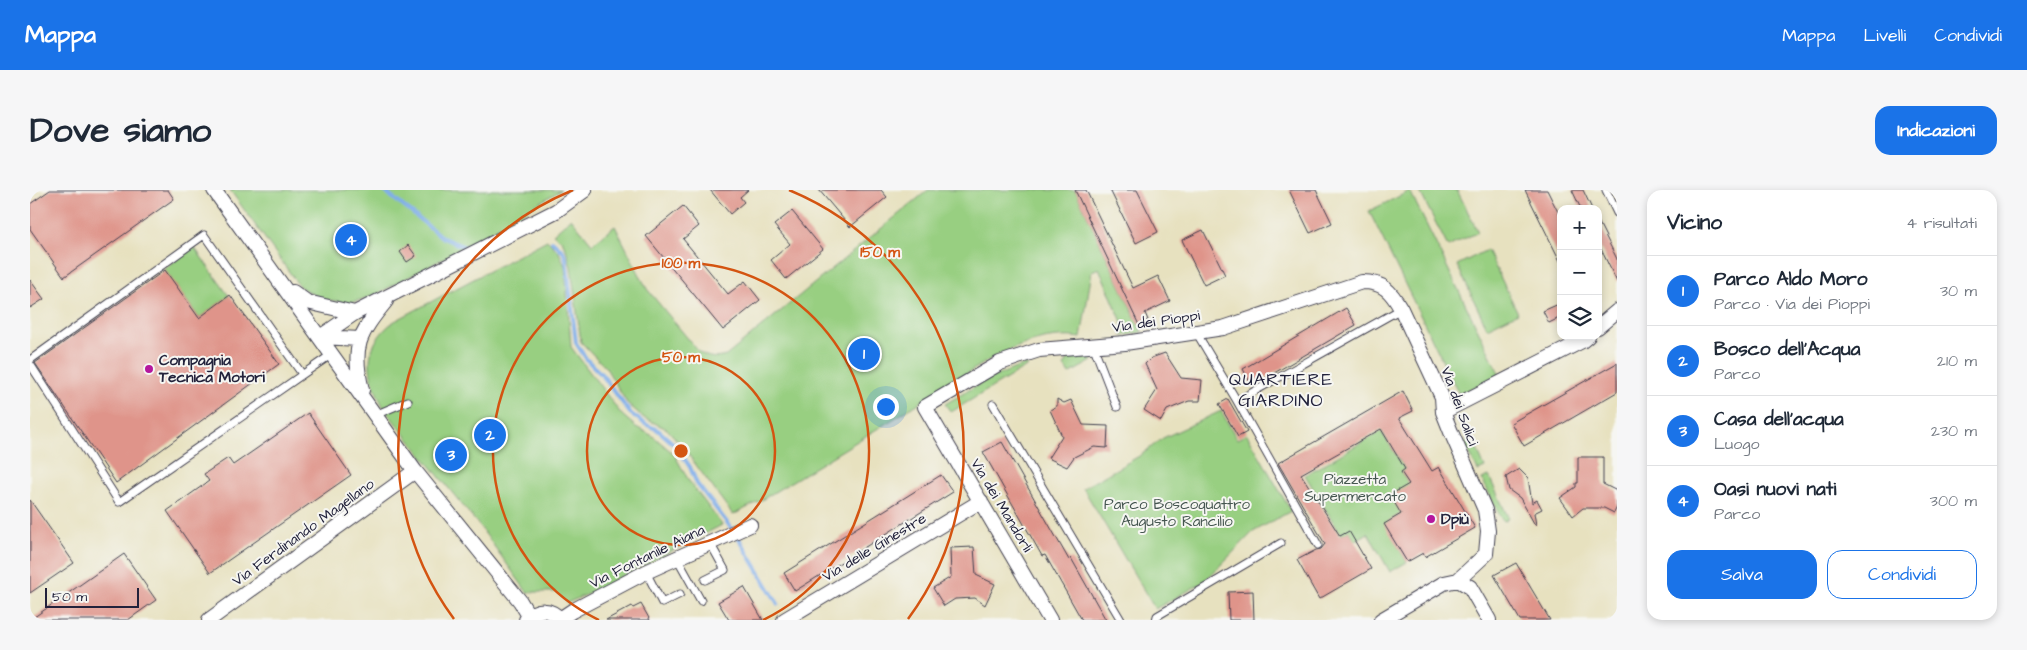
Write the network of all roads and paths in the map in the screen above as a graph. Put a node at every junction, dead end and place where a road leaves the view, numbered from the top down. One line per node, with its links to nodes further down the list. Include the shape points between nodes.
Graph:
1 (214, 190): 5 (street)
2 (584, 190): 7 (street, via 556,211)
3 (1606, 190): 4 (lane)
4 (1617, 213)
5 (281, 283): 10 (street, via 306,302); 13 (street)
6 (1394, 296): 8 (street, Via dei Salici); 12 (street, Via dei Pioppi, via 1378,282 1362,282 1224,328)
7 (388, 297): 10 (street); 14 (street)
8 (1401, 309): 23 (lane); 27 (street, Via dei Salici, via 1440,391)
9 (1617, 311): 11 (street)
10 (355, 313): 13 (street)
11 (1602, 324)
12 (1196, 332): 16 (street, Via dei Pioppi); 23 (lane)
13 (320, 337): 14 (street); 17 (street)
14 (360, 339): 21 (street, via 357,370)
15 (1583, 340): 27 (street)
16 (1093, 345): 25 (street, Via dei Pioppi, via 1039,350 1000,363); 26 (lane)
17 (332, 354): 20 (lane); 21 (street)
18 (30, 360): 20 (lane, via 204,236)
19 (30, 364): 20 (lane, via 119,502)
20 (302, 374)
21 (364, 398): 28 (street)
22 (408, 401): 28 (lane)
23 (1237, 401): 34 (lane)
24 (993, 404): 46 (lane)
25 (925, 407): 30 (street, Via dei Mandorli)
26 (1117, 408)
27 (1444, 412): 38 (street, Via dei Salici, via 1485,510 1488,530 1486,554)
28 (376, 415): 29 (street)
29 (415, 471): 41 (street, via 520,601); 42 (street, Via Ferdinando Magellano)
30 (981, 501): 44 (street, Via delle Ginestre); 45 (street, Via dei Mandorli)
31 (750, 525): 32 (street, Via Fontanile Aiana)
32 (710, 542): 35 (street, Via Fontanile Aiana); 37 (lane, via 725,570)
33 (1281, 543): 47 (lane, via 1157,616)
34 (1318, 545)
35 (677, 558): 36 (street, Via Fontanile Aiana); 40 (lane)
36 (646, 572): 39 (lane, via 662,602); 43 (street, Via Fontanile Aiana)
37 (705, 580)
38 (1458, 580): 48 (street, via 1444,583); 49 (street, via 1470,587)
39 (680, 594)
40 (701, 601)
41 (528, 618): 43 (street, via 534,612 545,610)
42 (209, 620)
43 (560, 620)
44 (784, 620)
45 (1050, 620)
46 (1121, 620)
47 (1156, 620)
48 (1380, 620)
49 (1489, 620)

